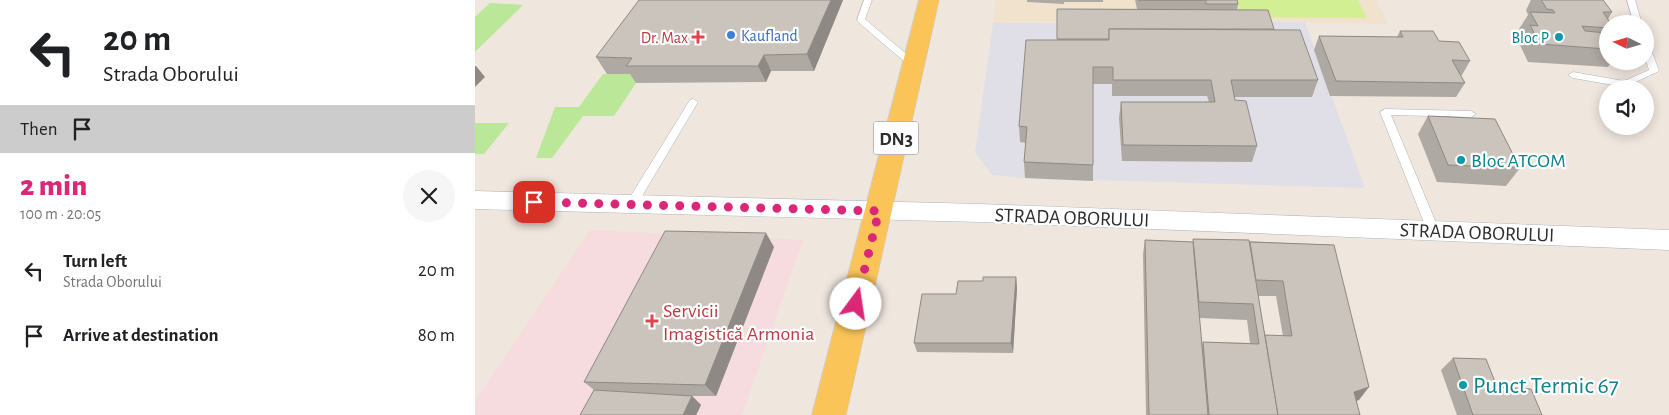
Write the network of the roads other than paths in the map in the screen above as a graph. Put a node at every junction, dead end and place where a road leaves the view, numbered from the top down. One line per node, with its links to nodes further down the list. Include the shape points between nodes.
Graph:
1 (868, 0): 5 (lane, via 861,20)
2 (929, 0): 5 (main road, DN3)
3 (1631, 0): 4 (lane)
4 (1636, 15)
5 (914, 65): 12 (main road, DN3)
6 (1653, 70): 7 (lane, via 1625,84)
7 (1573, 75)
8 (693, 102): 11 (lane)
9 (1471, 114): 13 (lane, via 1385,112)
10 (475, 200): 11 (street, STRADA OBORULUI)
11 (631, 205): 12 (street, STRADA OBORULUI)
12 (879, 211): 13 (street, STRADA OBORULUI); 15 (main road, DN3)
13 (1433, 230): 14 (street, STRADA OBORULUI)
14 (1669, 240)
15 (829, 415)

